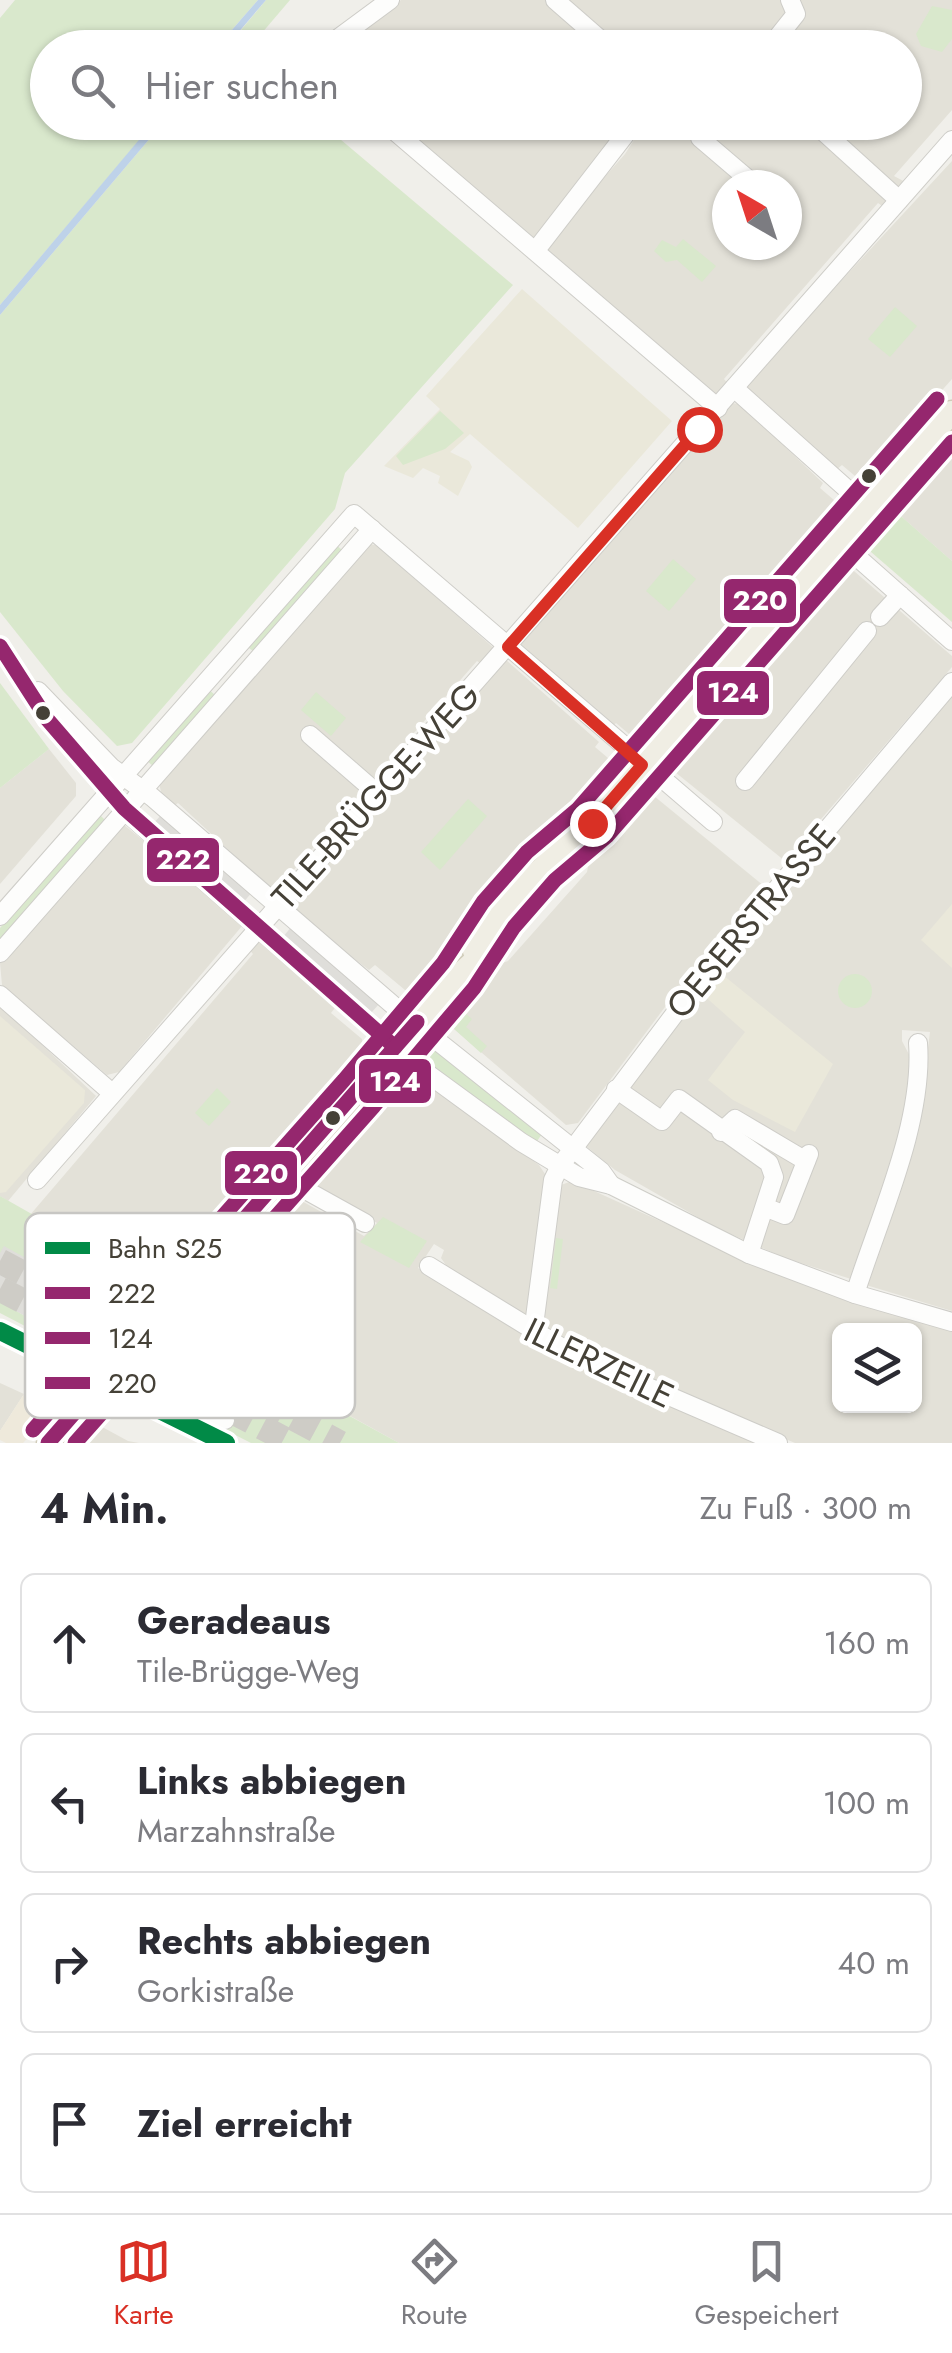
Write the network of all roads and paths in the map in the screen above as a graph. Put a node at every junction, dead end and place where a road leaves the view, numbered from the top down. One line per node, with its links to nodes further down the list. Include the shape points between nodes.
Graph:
1 (390, 0): 4 (street)
2 (555, 0): 5 (street)
3 (792, 4): 6 (street)
4 (349, 30)
5 (589, 30)
6 (778, 30)
7 (405, 140): 14 (street)
8 (621, 140): 14 (street)
9 (702, 140): 12 (street)
10 (832, 140): 13 (street)
11 (952, 140): 13 (street, TILE-BRÜGGE-WEG)
12 (737, 170)
13 (899, 200): 15 (street, TILE-BRÜGGE-WEG)
14 (536, 250): 16 (street)
15 (734, 388): 16 (street, TILE-BRÜGGE-WEG); 18 (street)
16 (718, 408): 24 (street, TILE-BRÜGGE-WEG)
17 (952, 412): 18 (main road)
18 (868, 508): 20 (main road)
19 (372, 529): 24 (street); 29 (street, via 354,514); 31 (street)
20 (839, 541): 21 (street); 28 (main road)
21 (900, 595): 22 (street); 30 (street)
22 (952, 641)
23 (0, 646): 25 (street)
24 (508, 647): 28 (street); 33 (street, TILE-BRÜGGE-WEG)
25 (20, 672): 29 (street); 32 (street)
26 (952, 682): 44 (street, OESERSTRASSE)
27 (310, 735): 33 (street)
28 (642, 765): 35 (street); 41 (main road, via 592,823 541,866)
29 (122, 778): 31 (street); 32 (street)
30 (745, 780)
31 (142, 789): 34 (street); 36 (street)
32 (108, 793): 34 (street); 37 (street)
33 (378, 794): 36 (street, TILE-BRÜGGE-WEG)
34 (124, 808): 38 (street); 39 (street)
35 (713, 822)
36 (277, 908): 38 (street, TILE-BRÜGGE-WEG); 41 (street)
37 (0, 916)
38 (260, 926): 43 (street); 45 (street, TILE-BRÜGGE-WEG)
39 (0, 953)
40 (0, 996): 45 (street)
41 (416, 1022): 43 (main road); 47 (street)
42 (918, 1042): 59 (street, via 920,1070 898,1162)
43 (395, 1048): 48 (street); 49 (main road)
44 (616, 1089): 46 (street, via 662,1121 679,1099); 47 (street, OESERSTRASSE)
45 (112, 1093): 50 (street, TILE-BRÜGGE-WEG)
46 (721, 1132): 52 (street, via 770,1163); 52 (street, via 735,1119 808,1156 785,1215)
47 (571, 1150): 48 (street, OESERSTRASSE); 51 (street)
48 (560, 1166): 51 (street); 61 (street)
49 (284, 1178): 53 (main road); 54 (street)
50 (37, 1180)
51 (611, 1186): 57 (street)
52 (768, 1208): 57 (street)
53 (253, 1213)
54 (347, 1213)
55 (355, 1217): 56 (street)
56 (365, 1223)
57 (749, 1254): 59 (street)
58 (429, 1266): 61 (street, ILLERZEILE)
59 (855, 1294): 60 (street)
60 (952, 1322)
61 (533, 1333): 64 (street, ILLERZEILE)
62 (70, 1418): 63 (main road)
63 (48, 1443)
64 (778, 1443)

